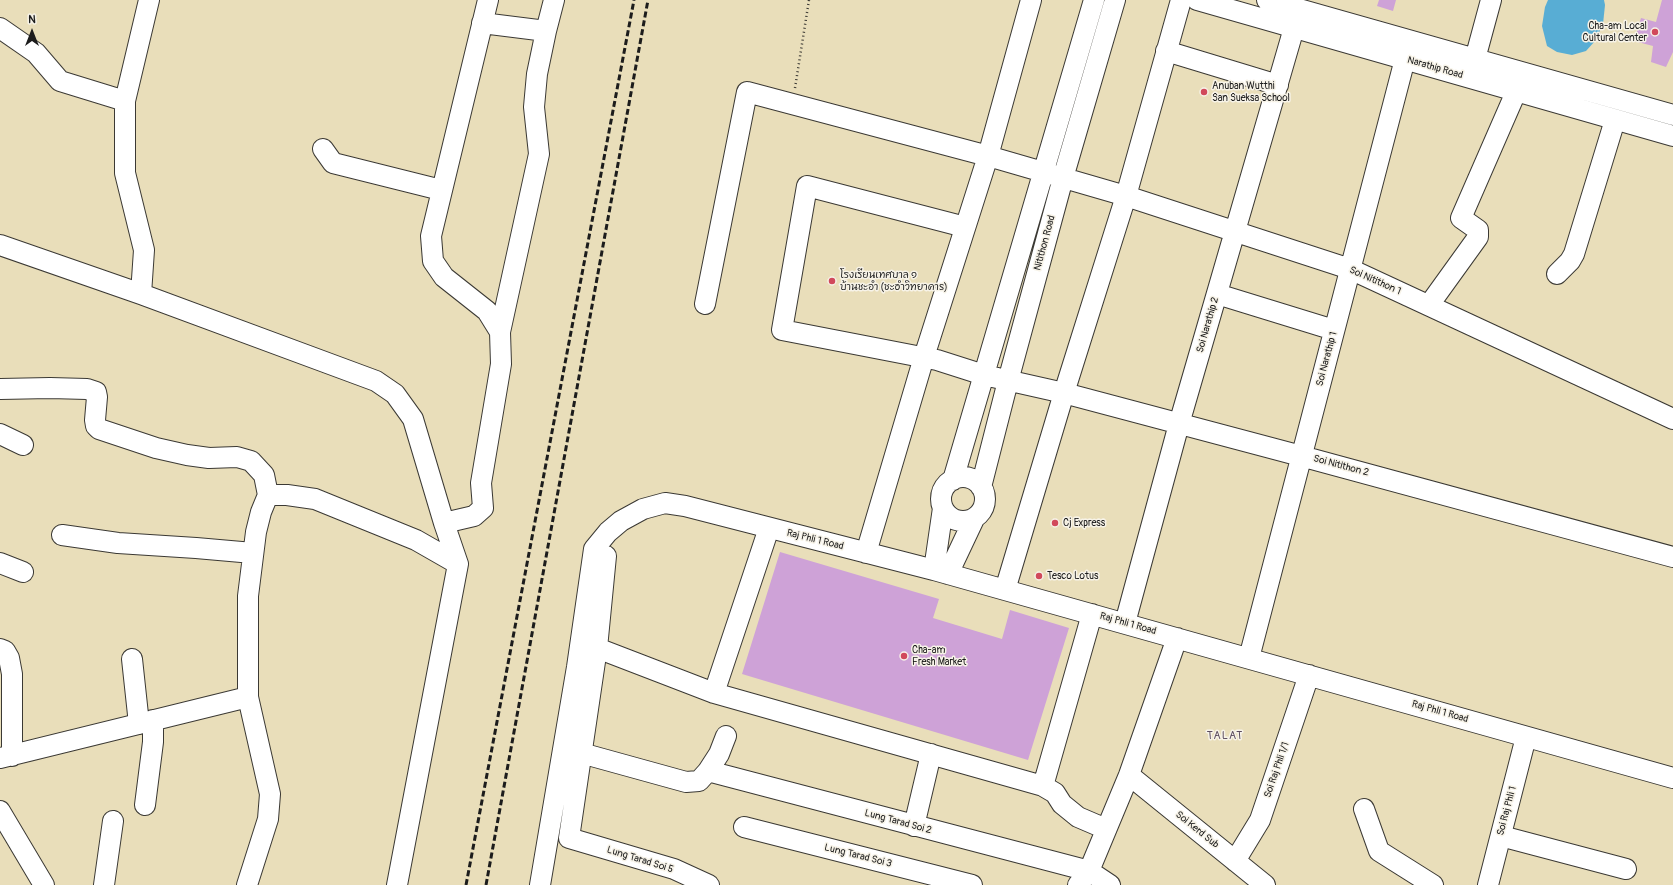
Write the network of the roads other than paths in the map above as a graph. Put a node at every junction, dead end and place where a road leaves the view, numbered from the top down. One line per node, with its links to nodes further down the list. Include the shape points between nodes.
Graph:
1 (149, 0): 23 (street)
2 (488, 0): 12 (street)
3 (554, 0): 14 (street)
4 (1031, 0): 28 (street)
5 (1094, 0): 29 (street, Nitithon Road)
6 (1115, 0): 29 (street, Nitithon Road)
7 (1181, 0): 17 (street)
8 (1197, 0): 15 (street, Narathip Road)
9 (1267, 0): 11 (street, Narathip Road)
10 (1491, 0): 19 (street)
11 (1320, 7): 15 (street, Soi Narathip 2); 16 (street, Narathip Road)
12 (482, 23): 14 (street); 30 (street)
13 (0, 28): 23 (street, via 36,53 60,80)
14 (546, 30): 42 (street, via 537,74 534,107 539,154)
15 (1304, 31): 18 (street, Narathip Road); 21 (street, Soi Narathip 2)
16 (1444, 50): 19 (street, Narathip Road); 20 (street)
17 (1166, 51): 21 (street); 31 (street)
18 (1405, 59): 20 (street, Narathip Road); 35 (street, Soi Narathip 1)
19 (1476, 59): 24 (street, Narathip Road)
20 (1438, 69): 22 (street, Narathip Road)
21 (1278, 85): 33 (street, Soi Narathip 2)
22 (1516, 92): 25 (street, Narathip Road); 40 (street, via 1461,218 1478,230 1478,237)
23 (125, 101): 37 (street, via 125,173 144,250)
24 (1673, 115)
25 (1615, 120): 26 (street, Narathip Road); 36 (street, via 1574,254)
26 (1673, 136)
27 (323, 149): 30 (street, via 334,163)
28 (988, 156): 29 (street, Soi Nitithon 1); 32 (street); 39 (street, Soi Nitithon 1, via 747,92)
29 (1053, 175): 31 (street, Soi Nitithon 1); 44 (street, Nitithon Road); 45 (street, Nitithon Road)
30 (441, 190): 42 (street, via 431,236 433,261 444,277 487,311)
31 (1126, 196): 33 (street, Soi Nitithon 1); 47 (street)
32 (965, 227): 43 (street); 43 (street, Soi Nitithon 2, via 807,186 782,330)
33 (1235, 231): 35 (street, Soi Nitithon 1); 38 (street, Soi Narathip 2)
34 (0, 245): 37 (street)
35 (1350, 269): 40 (street, Soi Nitithon 1); 41 (street, Soi Narathip 1)
36 (1557, 274)
37 (141, 294): 58 (street, via 376,381 395,394 413,419)
38 (1217, 294): 41 (street); 49 (street, Soi Narathip 2)
39 (705, 304)
40 (1429, 305): 48 (street, Soi Nitithon 1)
41 (1334, 330): 52 (street, Soi Narathip 1)
42 (500, 332): 58 (street, via 501,364 482,483 483,508 474,516)
43 (924, 357): 44 (street, Soi Nitithon 2); 63 (street)
44 (984, 375): 45 (street, Soi Nitithon 2); 53 (street, Nitithon Road)
45 (1008, 381): 47 (street, Soi Nitithon 2); 54 (street, Nitithon Road)
46 (0, 390): 55 (street, via 50,388 96,392 95,420 99,429 156,448 188,455 209,458 237,457 251,461 264,475)
47 (1064, 393): 49 (street, Soi Nitithon 2); 69 (street)
48 (1673, 419)
49 (1179, 424): 52 (street, Soi Nitithon 2); 71 (street, Soi Narathip 2)
50 (0, 434): 51 (street)
51 (23, 445)
52 (1301, 456): 64 (street, Soi Nitithon 2); 75 (street, Soi Narathip 1)
53 (953, 480): 54 (street, via 970,478); 56 (street, via 944,487 941,501)
54 (981, 487): 57 (street, via 985,501 979,514)
55 (268, 495): 62 (street, via 261,512); 66 (street, via 315,499 416,540)
56 (943, 508): 57 (street, via 952,518 967,521); 68 (street)
57 (974, 518): 68 (street)
58 (444, 523): 66 (street)
59 (769, 528): 60 (street, Raj Phli 1 Road, via 665,503 643,509); 63 (street, Raj Phli 1 Road); 78 (street)
60 (608, 532): 73 (street); 105 (street, Raj Phli 1 Road, via 594,549 577,668)
61 (62, 535): 62 (street, via 118,543)
62 (253, 553): 79 (street, via 248,596)
63 (866, 553): 68 (street, Raj Phli 1 Road)
64 (1673, 557)
65 (0, 562): 67 (street)
66 (458, 564): 104 (street)
67 (24, 572)
68 (941, 572): 69 (street, Raj Phli 1 Road)
69 (1005, 590): 70 (street, Raj Phli 1 Road)
70 (1092, 614): 71 (street, Raj Phli 1 Road); 89 (street)
71 (1125, 623): 72 (street, Raj Phli 1 Road)
72 (1177, 638): 75 (street, Raj Phli 1 Road); 87 (street)
73 (597, 648): 78 (street); 83 (street)
74 (0, 649): 85 (street, via 9,658 12,674)
75 (1249, 658): 77 (street, Raj Phli 1 Road)
76 (132, 659): 80 (street)
77 (1309, 675): 82 (street, Raj Phli 1 Road); 98 (street, Soi Raj Phli 1/1, via 1260,820)
78 (714, 693): 84 (street)
79 (248, 697): 80 (street); 103 (street, via 270,794 268,819)
80 (146, 722): 85 (street); 90 (street, via 153,742)
81 (726, 736): 86 (street, via 719,754)
82 (1526, 737): 88 (street, Raj Phli 1 Road); 97 (street, Soi Raj Phli 1)
83 (581, 753): 86 (street, via 686,782 698,781); 106 (street, Lung Tarad Soi 5, via 569,838 674,869)
84 (931, 754): 89 (street); 94 (street)
85 (6, 757)
86 (708, 771): 94 (street, Lung Tarad Soi 2)
87 (1129, 775): 96 (street); 98 (street, Soi Kerd Sub)
88 (1673, 778)
89 (1043, 786): 96 (street, via 1055,793 1062,804 1078,817)
90 (145, 805)
91 (1364, 809): 110 (street, via 1379,851)
92 (0, 811): 101 (street)
93 (113, 821): 102 (street)
94 (914, 826): 100 (street, Lung Tarad Soi 2)
95 (744, 828): 107 (street, Lung Tarad Soi 3)
96 (1106, 829): 100 (street)
97 (1501, 836): 99 (street); 111 (street, Soi Raj Phli 1)
98 (1236, 861): 109 (street, Soi Kerd Sub)
99 (1626, 869)
100 (1084, 878): 108 (street, Lung Tarad Soi 2)
101 (44, 885)
102 (104, 885)
103 (247, 885)
104 (397, 885)
105 (540, 885)
106 (709, 885)
107 (972, 885)
108 (1110, 885)
109 (1265, 885)
110 (1433, 885)
111 (1488, 885)

